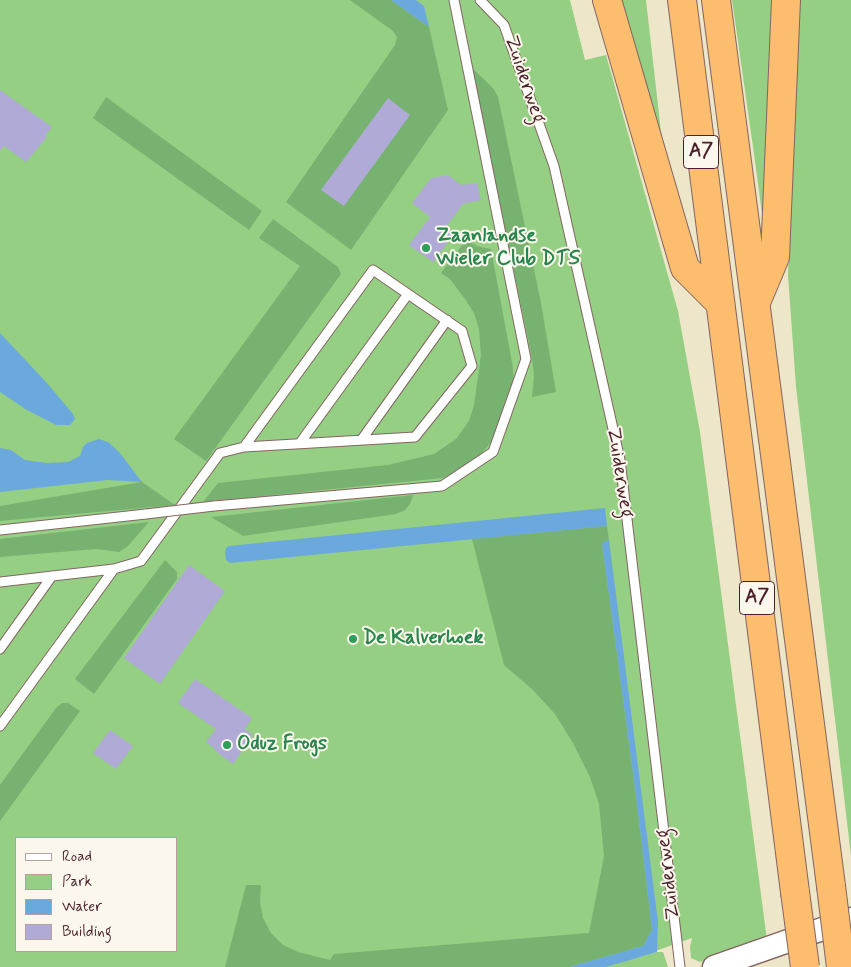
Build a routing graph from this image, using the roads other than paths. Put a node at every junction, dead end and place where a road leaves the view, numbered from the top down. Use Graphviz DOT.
graph roads {
  1 [pos="454,0"];
  2 [pos="480,0"];
  3 [pos="607,0"];
  4 [pos="682,0"];
  5 [pos="716,0"];
  6 [pos="786,0"];
  7 [pos="408,294"];
  8 [pos="756,302"];
  9 [pos="720,303"];
  10 [pos="447,320"];
  11 [pos="362,439"];
  12 [pos="300,444"];
  13 [pos="244,447"];
  14 [pos="0,530"];
  15 [pos="114,569"];
  16 [pos="52,576"];
  17 [pos="0,582"];
  18 [pos="0,649"];
  19 [pos="0,726"];
  20 [pos="851,919"];
  21 [pos="680,967"];
  22 [pos="714,967"];
  23 [pos="805,967"];
  24 [pos="841,967"];
  1 -- 14 [label="lane, bridge"];
  2 -- 21 [label="lane, Zuiderweg"];
  3 -- 9 [label="highway, A7"];
  4 -- 9 [label="highway, A7"];
  5 -- 8 [label="highway, A7"];
  6 -- 8 [label="highway"];
  7 -- 10 [label="lane"];
  7 -- 12 [label="lane"];
  7 -- 13 [label="lane"];
  8 -- 24 [label="highway, A7, bridge"];
  9 -- 23 [label="highway, A7, bridge"];
  10 -- 11 [label="lane"];
  10 -- 11 [label="lane"];
  11 -- 12 [label="lane"];
  12 -- 13 [label="lane"];
  13 -- 15 [label="lane"];
  15 -- 16 [label="lane"];
  15 -- 19 [label="lane"];
  16 -- 17 [label="lane"];
  16 -- 18 [label="lane"];
  20 -- 22 [label="street"];
}
